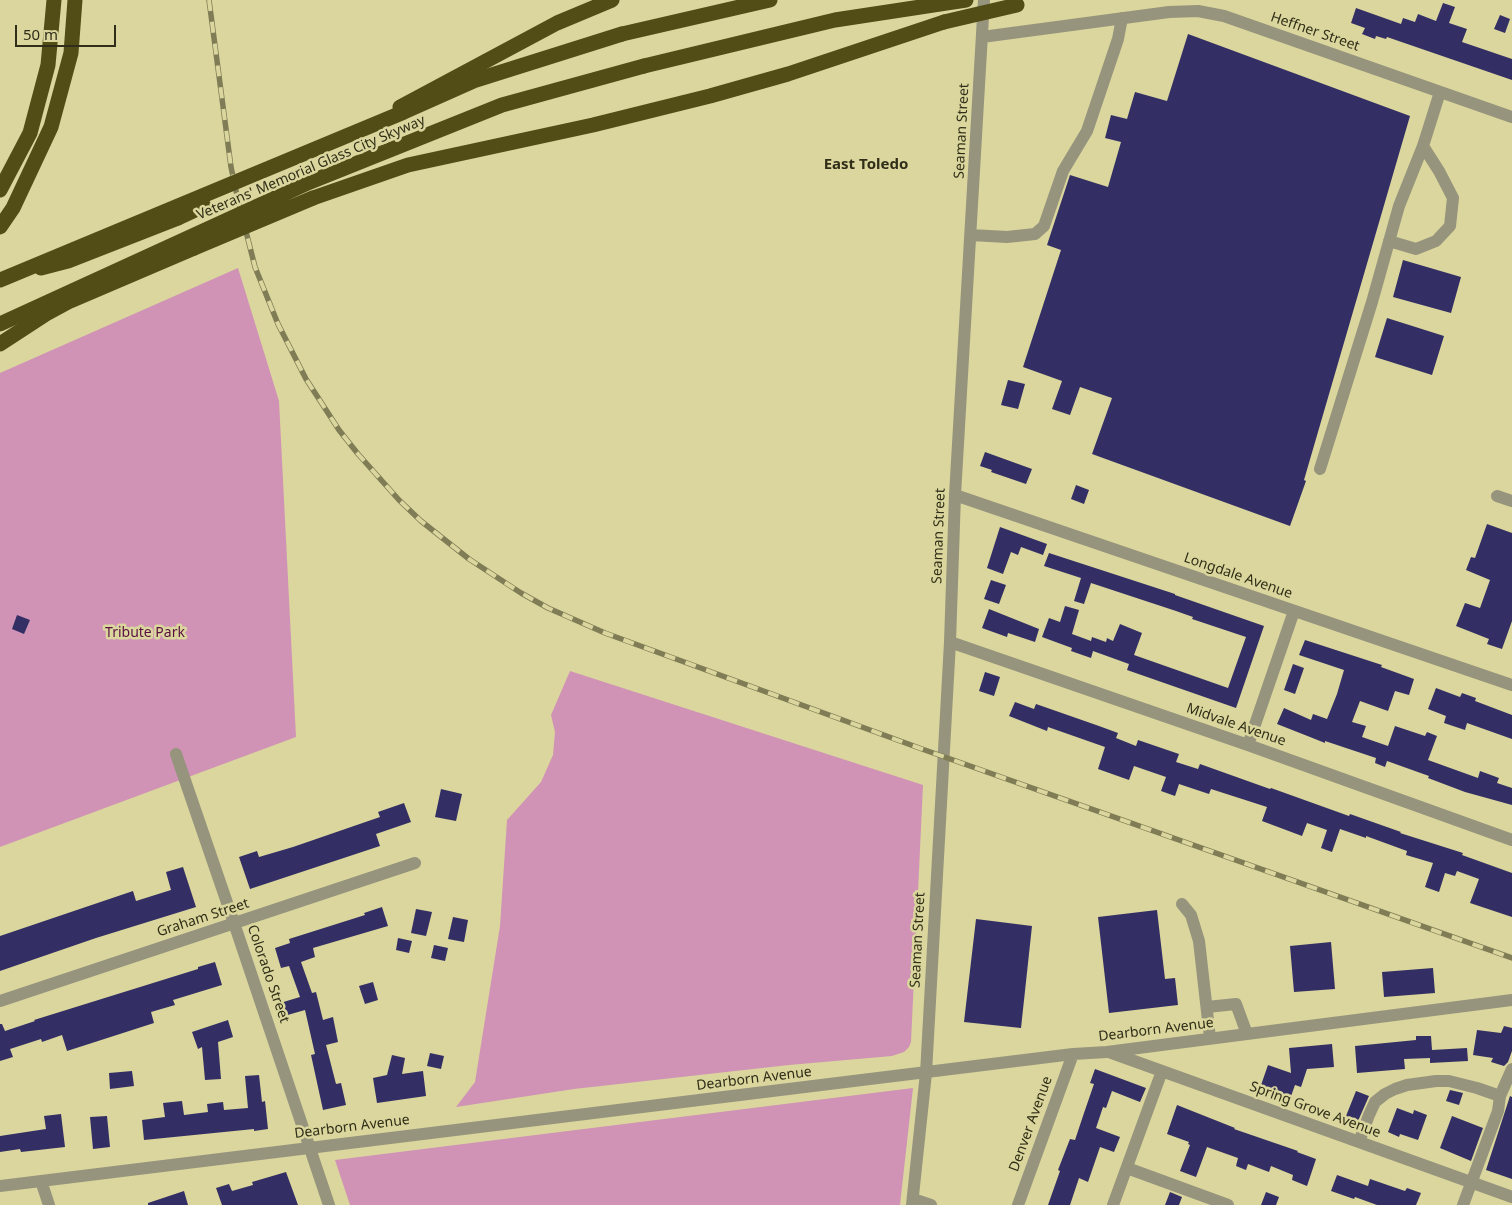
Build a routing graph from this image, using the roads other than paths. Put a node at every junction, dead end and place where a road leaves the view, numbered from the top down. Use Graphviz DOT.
graph roads {
  1 [pos="54,0"];
  2 [pos="75,0"];
  3 [pos="612,0"];
  4 [pos="770,0"];
  5 [pos="966,0"];
  6 [pos="984,0"];
  7 [pos="1019,2"];
  8 [pos="1122,18"];
  9 [pos="982,37"];
  10 [pos="1440,92"];
  11 [pos="1512,117"];
  12 [pos="1423,146"];
  13 [pos="0,190"];
  14 [pos="0,227"];
  15 [pos="970,234"];
  16 [pos="1389,241"];
  17 [pos="0,274"];
  18 [pos="0,280"];
  19 [pos="0,324"];
  20 [pos="0,344"];
  21 [pos="1320,469"];
  22 [pos="955,495"];
  23 [pos="1497,496"];
  24 [pos="1512,502"];
  25 [pos="1294,611"];
  26 [pos="950,642"];
  27 [pos="1512,685"];
  28 [pos="1248,745"];
  29 [pos="176,754"];
  30 [pos="1512,840"];
  31 [pos="415,863"];
  32 [pos="1182,904"];
  33 [pos="234,923"];
  34 [pos="1512,1000"];
  35 [pos="0,1001"];
  36 [pos="1207,1007"];
  37 [pos="1247,1034"];
  38 [pos="1210,1038"];
  39 [pos="1107,1052"];
  40 [pos="1073,1054"];
  41 [pos="1512,1069"];
  42 [pos="1162,1071"];
  43 [pos="926,1073"];
  44 [pos="1500,1096"];
  45 [pos="1359,1142"];
  46 [pos="310,1147"];
  47 [pos="1127,1168"];
  48 [pos="41,1181"];
  49 [pos="1471,1182"];
  50 [pos="0,1186"];
  51 [pos="1512,1197"];
  52 [pos="912,1202"];
  53 [pos="49,1205"];
  54 [pos="329,1205"];
  55 [pos="931,1205"];
  56 [pos="1018,1205"];
  57 [pos="1113,1205"];
  58 [pos="1228,1205"];
  59 [pos="1463,1205"];
  1 -- 13 [label="highway"];
  2 -- 14 [label="highway"];
  3 -- 17 [label="highway, bridge"];
  4 -- 18 [label="highway, Veterans' Memorial Glass City Skyway, bridge"];
  5 -- 19 [label="highway, Veterans' Memorial Glass City Skyway, bridge"];
  6 -- 9 [label="street, Seaman Street"];
  7 -- 20 [label="highway, bridge"];
  8 -- 9 [label="street, Heffner Street"];
  8 -- 10 [label="street, Heffner Street"];
  8 -- 15 [label="street"];
  9 -- 15 [label="street, Seaman Street"];
  10 -- 11 [label="street, Heffner Street"];
  10 -- 12 [label="street"];
  12 -- 16 [label="street"];
  12 -- 16 [label="street"];
  15 -- 22 [label="street, Seaman Street"];
  16 -- 21 [label="street"];
  22 -- 25 [label="street, Longdale Avenue"];
  22 -- 26 [label="street, Seaman Street"];
  23 -- 24 [label="street"];
  25 -- 27 [label="street, Longdale Avenue"];
  25 -- 28 [label="street"];
  26 -- 28 [label="street, Midvale Avenue"];
  26 -- 43 [label="street, Seaman Street"];
  28 -- 30 [label="street, Midvale Avenue"];
  29 -- 33 [label="street, Colorado Street"];
  31 -- 33 [label="street, Graham Street"];
  32 -- 36 [label="street"];
  33 -- 35 [label="street, Graham Street"];
  33 -- 46 [label="street, Colorado Street"];
  34 -- 37 [label="street, Dearborn Avenue"];
  36 -- 37 [label="street"];
  36 -- 38 [label="street"];
  37 -- 38 [label="street, Dearborn Avenue"];
  38 -- 39 [label="street, Dearborn Avenue"];
  39 -- 40 [label="street, Dearborn Avenue"];
  39 -- 42 [label="street, Spring Grove Avenue"];
  40 -- 43 [label="street, Dearborn Avenue"];
  40 -- 56 [label="street, Denver Avenue"];
  41 -- 44 [label="street"];
  42 -- 45 [label="street, Spring Grove Avenue"];
  42 -- 47 [label="street"];
  43 -- 46 [label="street, Dearborn Avenue"];
  43 -- 52 [label="street, Seaman Street"];
  44 -- 45 [label="street"];
  44 -- 49 [label="street"];
  45 -- 49 [label="street, Spring Grove Avenue"];
  46 -- 48 [label="street, Dearborn Avenue"];
  46 -- 54 [label="street, Colorado Street"];
  47 -- 57 [label="street"];
  47 -- 58 [label="street"];
  48 -- 50 [label="street, Dearborn Avenue"];
  48 -- 53 [label="street"];
  49 -- 51 [label="street, Spring Grove Avenue"];
  49 -- 59 [label="street"];
  52 -- 55 [label="street"];
}
